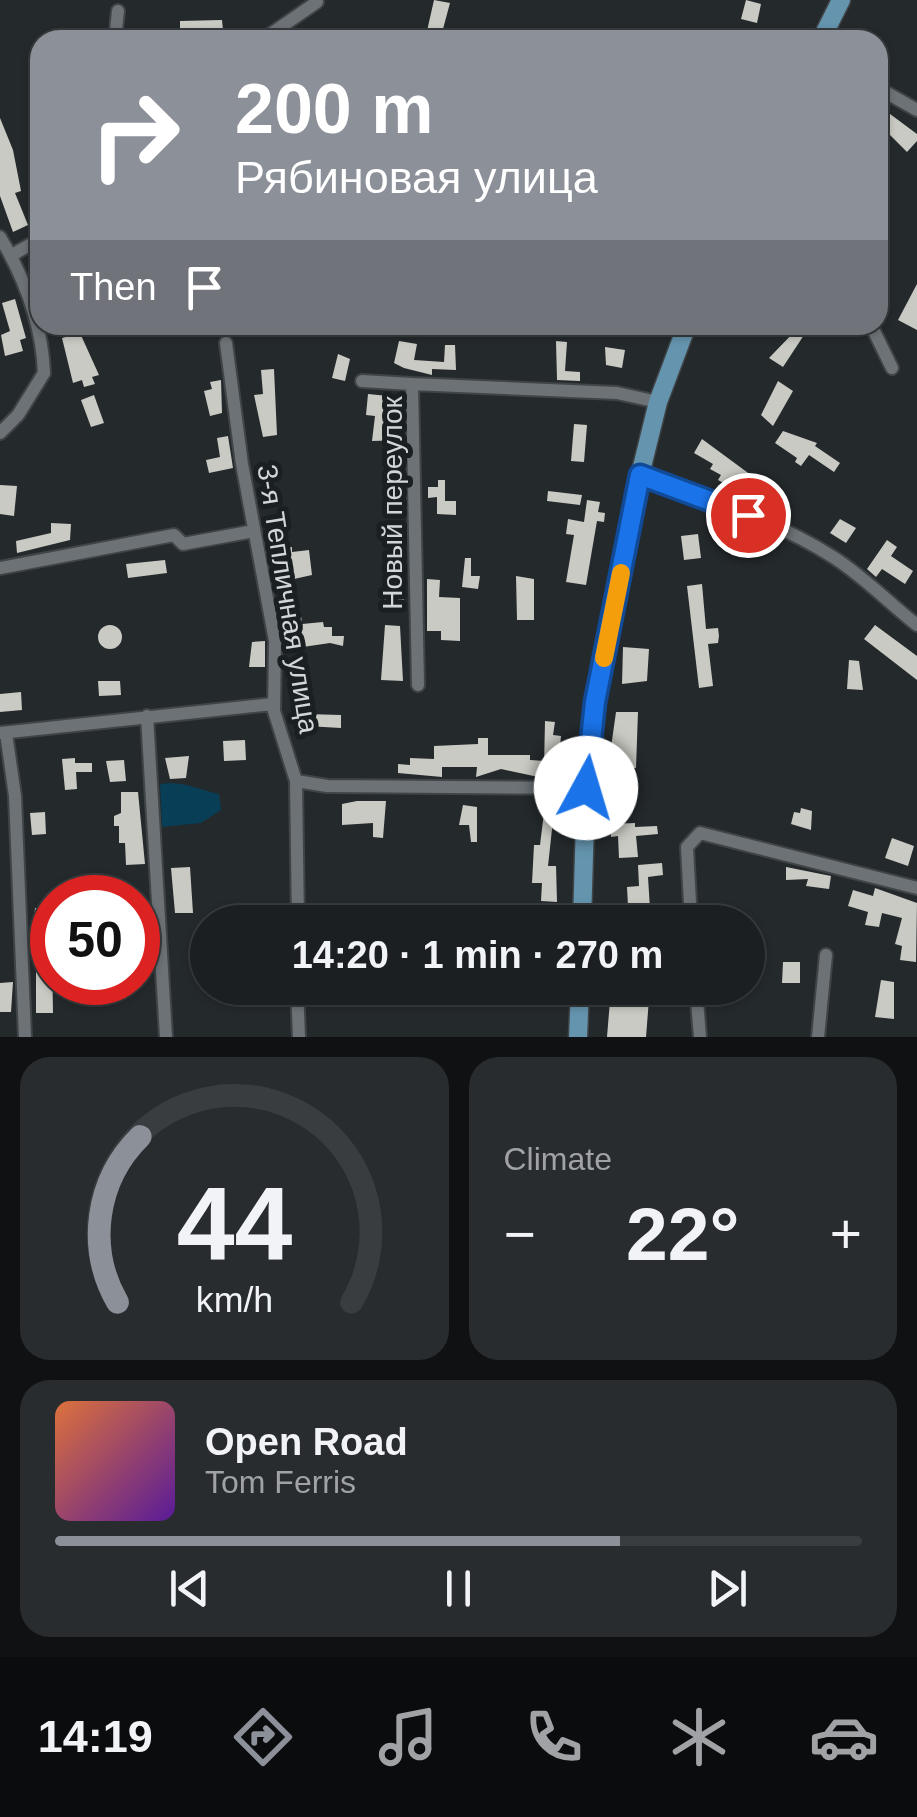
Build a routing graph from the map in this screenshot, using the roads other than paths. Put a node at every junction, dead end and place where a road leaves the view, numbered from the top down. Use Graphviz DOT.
graph roads {
  1 [pos="841,0"];
  2 [pos="318,2"];
  3 [pos="118,11"];
  4 [pos="116,30"];
  5 [pos="277,30"];
  6 [pos="826,30"];
  7 [pos="888,94"];
  8 [pos="917,110"];
  9 [pos="0,237"];
  10 [pos="30,245"];
  11 [pos="12,255"];
  12 [pos="30,304"];
  13 [pos="38,335"];
  14 [pos="683,335"];
  15 [pos="876,335"];
  16 [pos="226,342"];
  17 [pos="892,368"];
  18 [pos="362,381"];
  19 [pos="412,384"];
  20 [pos="658,402"];
  21 [pos="0,434"];
  22 [pos="640,475"];
  23 [pos="254,532"];
  24 [pos="0,568"];
  25 [pos="917,625"];
  26 [pos="418,684"];
  27 [pos="274,704"];
  28 [pos="148,716"];
  29 [pos="3,733"];
  30 [pos="296,781"];
  31 [pos="586,788"];
  32 [pos="917,888"];
  33 [pos="298,905"];
  34 [pos="583,905"];
  35 [pos="690,905"];
  36 [pos="826,954"];
  37 [pos="298,1005"];
  38 [pos="579,1005"];
  39 [pos="697,1005"];
  40 [pos="25,1037"];
  41 [pos="166,1037"];
  42 [pos="299,1037"];
  43 [pos="578,1037"];
  44 [pos="700,1037"];
  45 [pos="818,1037"];
  1 -- 6 [label="main road"];
  2 -- 5 [label="street"];
  3 -- 4 [label="street"];
  7 -- 8 [label="street"];
  9 -- 11 [label="street"];
  10 -- 11 [label="street"];
  11 -- 12 [label="street"];
  13 -- 21 [label="street"];
  14 -- 20 [label="main road"];
  15 -- 17 [label="street"];
  16 -- 23 [label="street, 3-я Тепличная улица"];
  18 -- 19 [label="street"];
  19 -- 20 [label="street, Новый переулок"];
  19 -- 26 [label="street, Новый переулок"];
  20 -- 22 [label="main road"];
  22 -- 25 [label="street"];
  22 -- 31 [label="main road"];
  23 -- 24 [label="street"];
  23 -- 27 [label="street, 3-я Тепличная улица"];
  27 -- 28 [label="street"];
  27 -- 30 [label="street, 3-я Тепличная улица"];
  28 -- 29 [label="street"];
  28 -- 41 [label="street"];
  29 -- 40 [label="street"];
  30 -- 31 [label="street"];
  30 -- 33 [label="street, 3-я Тепличная улица"];
  31 -- 34 [label="main road"];
  32 -- 35 [label="street"];
  36 -- 45 [label="street"];
  37 -- 42 [label="street"];
  38 -- 43 [label="main road"];
  39 -- 44 [label="street"];
}
